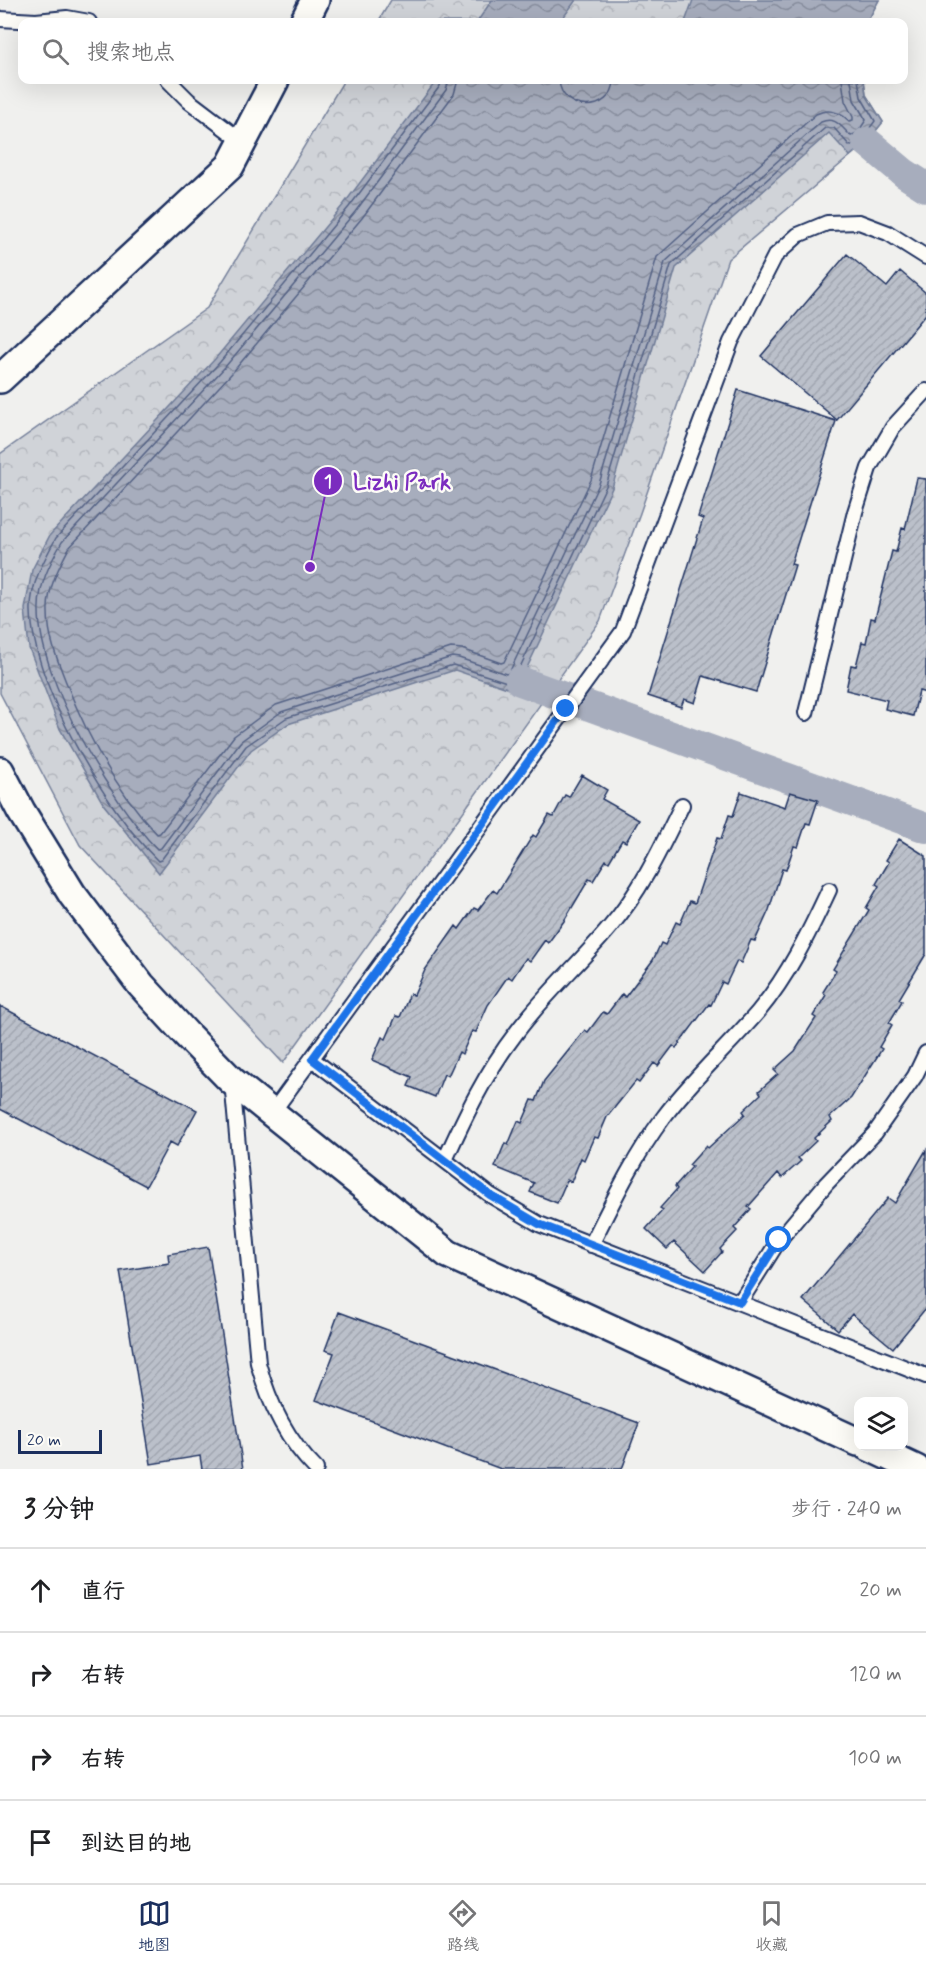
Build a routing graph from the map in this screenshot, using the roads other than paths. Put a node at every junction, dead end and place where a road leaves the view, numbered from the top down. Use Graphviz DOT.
graph roads {
  1 [pos="315,0"];
  2 [pos="306,18"];
  3 [pos="0,19"];
  4 [pos="18,20"];
  5 [pos="172,84"];
  6 [pos="273,84"];
  7 [pos="243,142"];
  8 [pos="926,256"];
  9 [pos="0,379"];
  10 [pos="926,391"];
  11 [pos="806,713"];
  12 [pos="0,771"];
  13 [pos="682,805"];
  14 [pos="829,890"];
  15 [pos="926,1053"];
  16 [pos="312,1059"];
  17 [pos="232,1081"];
  18 [pos="272,1113"];
  19 [pos="445,1160"];
  20 [pos="591,1245"];
  21 [pos="740,1302"];
  22 [pos="925,1374"];
  23 [pos="854,1440"];
  24 [pos="878,1451"];
  25 [pos="316,1469"];
  26 [pos="916,1469"];
  1 -- 2 [label="street"];
  3 -- 4 [label="lane"];
  5 -- 7 [label="lane"];
  6 -- 7 [label="street"];
  7 -- 9 [label="street"];
  8 -- 16 [label="lane"];
  10 -- 11 [label="lane"];
  12 -- 17 [label="street"];
  13 -- 19 [label="lane"];
  14 -- 20 [label="lane"];
  15 -- 21 [label="lane"];
  16 -- 18 [label="lane"];
  16 -- 19 [label="lane"];
  17 -- 18 [label="street"];
  17 -- 25 [label="lane"];
  18 -- 23 [label="street"];
  19 -- 20 [label="lane"];
  20 -- 21 [label="lane"];
  21 -- 22 [label="lane"];
  24 -- 26 [label="street"];
}
